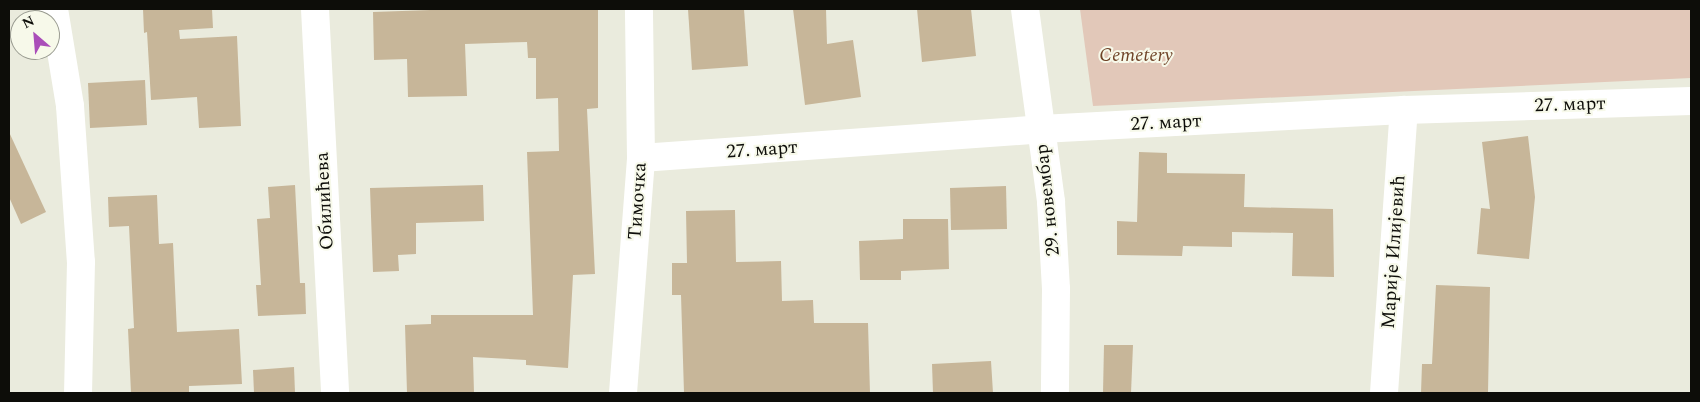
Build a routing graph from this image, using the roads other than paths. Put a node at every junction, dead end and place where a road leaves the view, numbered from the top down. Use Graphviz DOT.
graph roads {
  1 [pos="54,9"];
  2 [pos="315,9"];
  3 [pos="639,9"];
  4 [pos="1025,9"];
  5 [pos="1691,101"];
  6 [pos="1404,110"];
  7 [pos="1041,129"];
  8 [pos="641,158"];
  9 [pos="78,393"];
  10 [pos="335,393"];
  11 [pos="623,393"];
  12 [pos="1055,393"];
  13 [pos="1384,393"];
  1 -- 9 [label="street"];
  2 -- 10 [label="street, Обилићева"];
  3 -- 8 [label="street, Тимочка"];
  4 -- 7 [label="street, 29. новембар"];
  5 -- 6 [label="street, 27. март"];
  6 -- 7 [label="street, 27. март"];
  6 -- 13 [label="street, Марије Илијевић"];
  7 -- 8 [label="street, 27. март"];
  7 -- 12 [label="street, 29. новембар"];
  8 -- 11 [label="street, Тимочка"];
}
